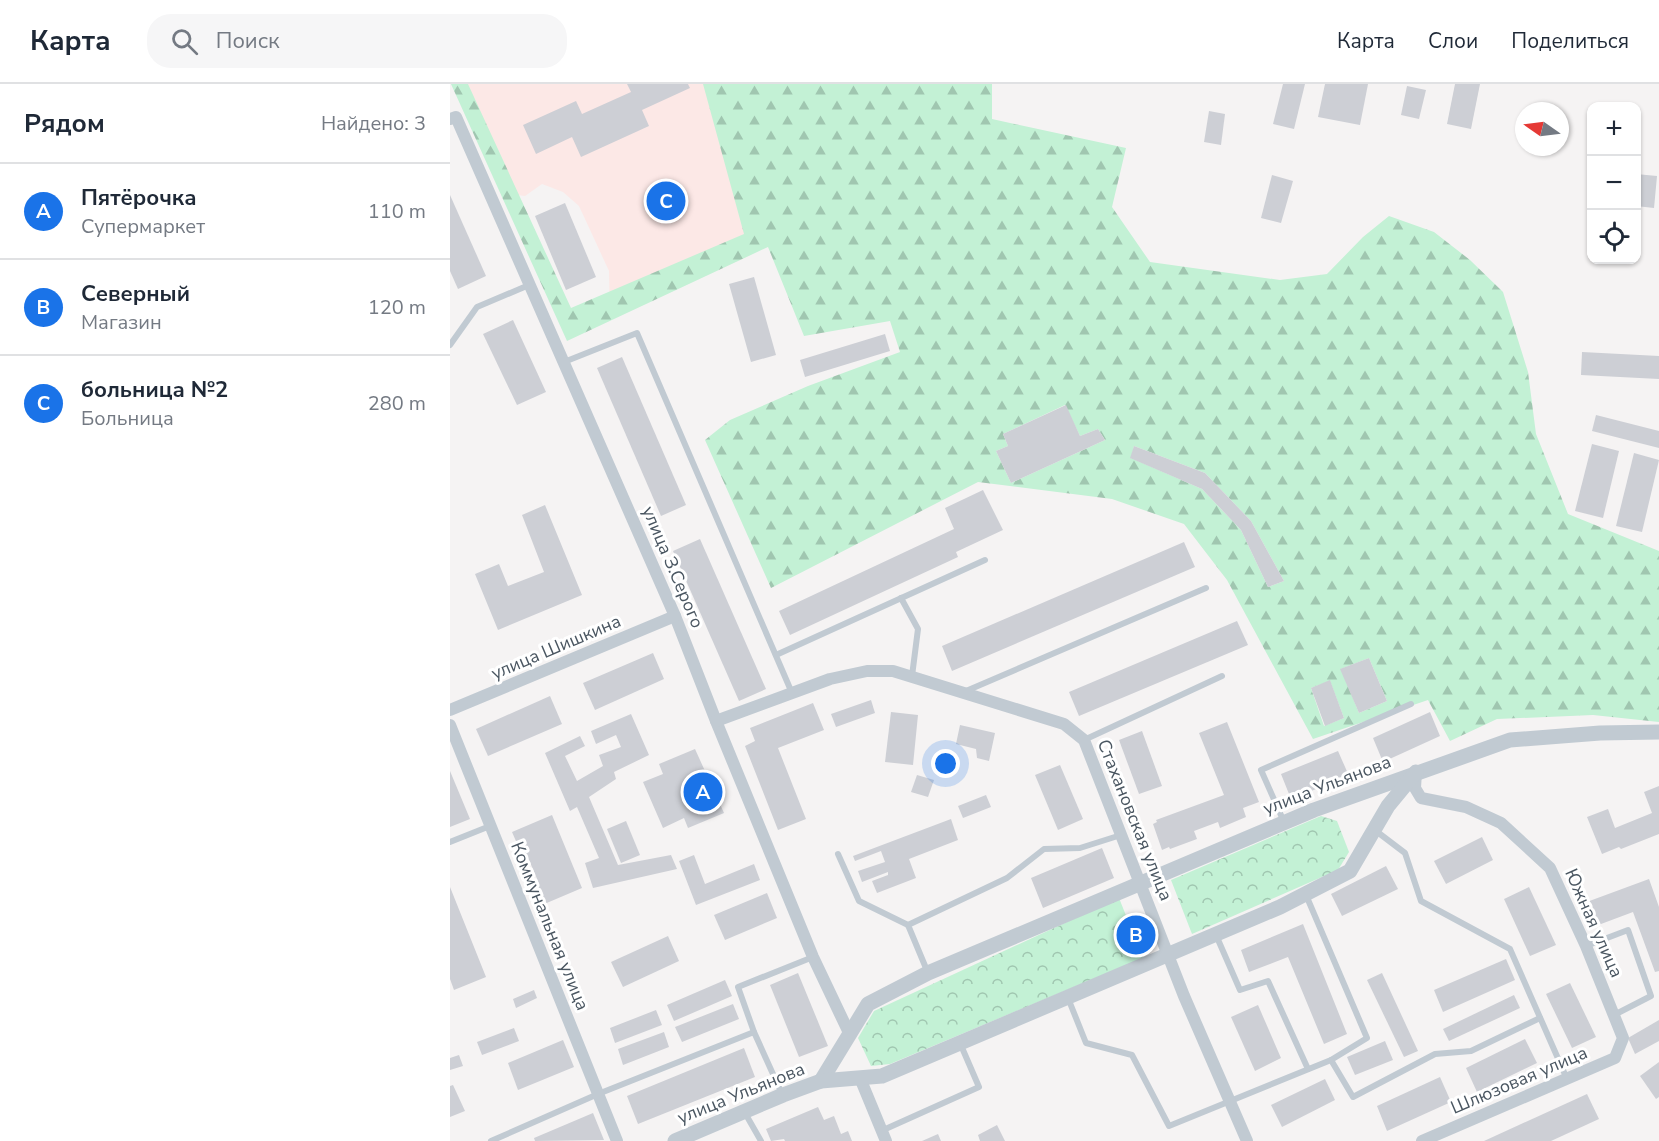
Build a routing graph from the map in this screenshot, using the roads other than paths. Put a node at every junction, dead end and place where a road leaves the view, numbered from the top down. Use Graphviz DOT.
graph roads {
  1 [pos="453,118"];
  2 [pos="529,285"];
  3 [pos="450,345"];
  4 [pos="563,362"];
  5 [pos="985,560"];
  6 [pos="1206,588"];
  7 [pos="901,598"];
  8 [pos="675,616"];
  9 [pos="776,655"];
  10 [pos="1222,676"];
  11 [pos="912,677"];
  12 [pos="792,693"];
  13 [pos="963,693"];
  14 [pos="1411,704"];
  15 [pos="450,710"];
  16 [pos="716,721"];
  17 [pos="450,725"];
  18 [pos="1659,732"];
  19 [pos="1084,740"];
  20 [pos="1416,772"];
  21 [pos="1284,822"];
  22 [pos="490,826"];
  23 [pos="1374,829"];
  24 [pos="1121,835"];
  25 [pos="450,842"];
  26 [pos="838,854"];
  27 [pos="1140,883"];
  28 [pos="1306,894"];
  29 [pos="908,925"];
  30 [pos="1215,935"];
  31 [pos="1586,946"];
  32 [pos="1169,955"];
  33 [pos="813,957"];
  34 [pos="928,973"];
  35 [pos="1068,997"];
  36 [pos="1614,1015"];
  37 [pos="1540,1018"];
  38 [pos="754,1032"];
  39 [pos="850,1035"];
  40 [pos="960,1043"];
  41 [pos="1615,1058"];
  42 [pos="1331,1060"];
  43 [pos="1308,1069"];
  44 [pos="860,1078"];
  45 [pos="1567,1078"];
  46 [pos="821,1082"];
  47 [pos="598,1095"];
  48 [pos="783,1095"];
  49 [pos="1229,1100"];
  50 [pos="744,1112"];
  51 [pos="883,1136"];
  52 [pos="1437,1138"];
  53 [pos="491,1141"];
  54 [pos="617,1141"];
  55 [pos="675,1141"];
  56 [pos="761,1141"];
  57 [pos="1247,1141"];
  58 [pos="1422,1141"];
  1 -- 2 [label="street, улица З.Серого"];
  2 -- 3 [label="lane"];
  2 -- 4 [label="street, улица З.Серого"];
  4 -- 8 [label="street, улица З.Серого"];
  4 -- 9 [label="lane"];
  5 -- 7 [label="lane"];
  6 -- 13 [label="lane"];
  7 -- 9 [label="lane"];
  7 -- 11 [label="lane"];
  8 -- 15 [label="street, улица Шишкина"];
  8 -- 16 [label="street, улица З.Серого"];
  9 -- 12 [label="lane"];
  10 -- 19 [label="lane"];
  11 -- 12 [label="street, Стахановская улица"];
  11 -- 13 [label="street, Стахановская улица"];
  12 -- 16 [label="street, Стахановская улица"];
  13 -- 19 [label="street, Стахановская улица"];
  14 -- 21 [label="lane"];
  16 -- 33 [label="street, улица З.Серого"];
  17 -- 22 [label="street, Коммунальная улица"];
  18 -- 20 [label="street"];
  19 -- 24 [label="street, Стахановская улица"];
  20 -- 21 [label="street, улица Ульянова"];
  20 -- 23 [label="street, улица Ульянова"];
  20 -- 31 [label="street, Южная улица"];
  21 -- 27 [label="street, улица Ульянова"];
  22 -- 25 [label="lane"];
  22 -- 47 [label="street, Коммунальная улица"];
  23 -- 28 [label="street, улица Ульянова"];
  23 -- 37 [label="lane"];
  24 -- 27 [label="street, Стахановская улица"];
  24 -- 29 [label="lane"];
  26 -- 29 [label="lane"];
  27 -- 32 [label="street, Стахановская улица"];
  27 -- 34 [label="street, улица Ульянова"];
  28 -- 30 [label="street, улица Ульянова"];
  28 -- 42 [label="lane"];
  29 -- 34 [label="lane"];
  30 -- 32 [label="street, улица Ульянова"];
  30 -- 43 [label="lane"];
  31 -- 36 [label="street, Южная улица"];
  31 -- 36 [label="lane"];
  32 -- 35 [label="street, улица Ульянова"];
  32 -- 49 [label="street, Стахановская улица"];
  33 -- 38 [label="lane"];
  33 -- 39 [label="street, улица З.Серого"];
  34 -- 39 [label="street, улица Ульянова"];
  35 -- 40 [label="street, улица Ульянова"];
  35 -- 49 [label="lane"];
  36 -- 41 [label="street, Южная улица"];
  37 -- 42 [label="lane"];
  37 -- 45 [label="lane"];
  38 -- 47 [label="lane"];
  38 -- 48 [label="lane"];
  39 -- 46 [label="street, улица Ульянова"];
  40 -- 44 [label="street, улица Ульянова"];
  40 -- 51 [label="lane"];
  41 -- 45 [label="street, Шлюзовая улица"];
  42 -- 43 [label="lane"];
  43 -- 49 [label="lane"];
  44 -- 46 [label="street, улица Ульянова"];
  44 -- 51 [label="street"];
  45 -- 52 [label="street, Шлюзовая улица"];
  46 -- 48 [label="street, улица Ульянова"];
  47 -- 53 [label="lane"];
  47 -- 54 [label="street, Коммунальная улица"];
  48 -- 50 [label="street, улица Ульянова"];
  49 -- 57 [label="street, Стахановская улица"];
  50 -- 55 [label="street, улица Ульянова"];
  50 -- 56 [label="lane"];
  52 -- 58 [label="street, Шлюзовая улица"];
}
